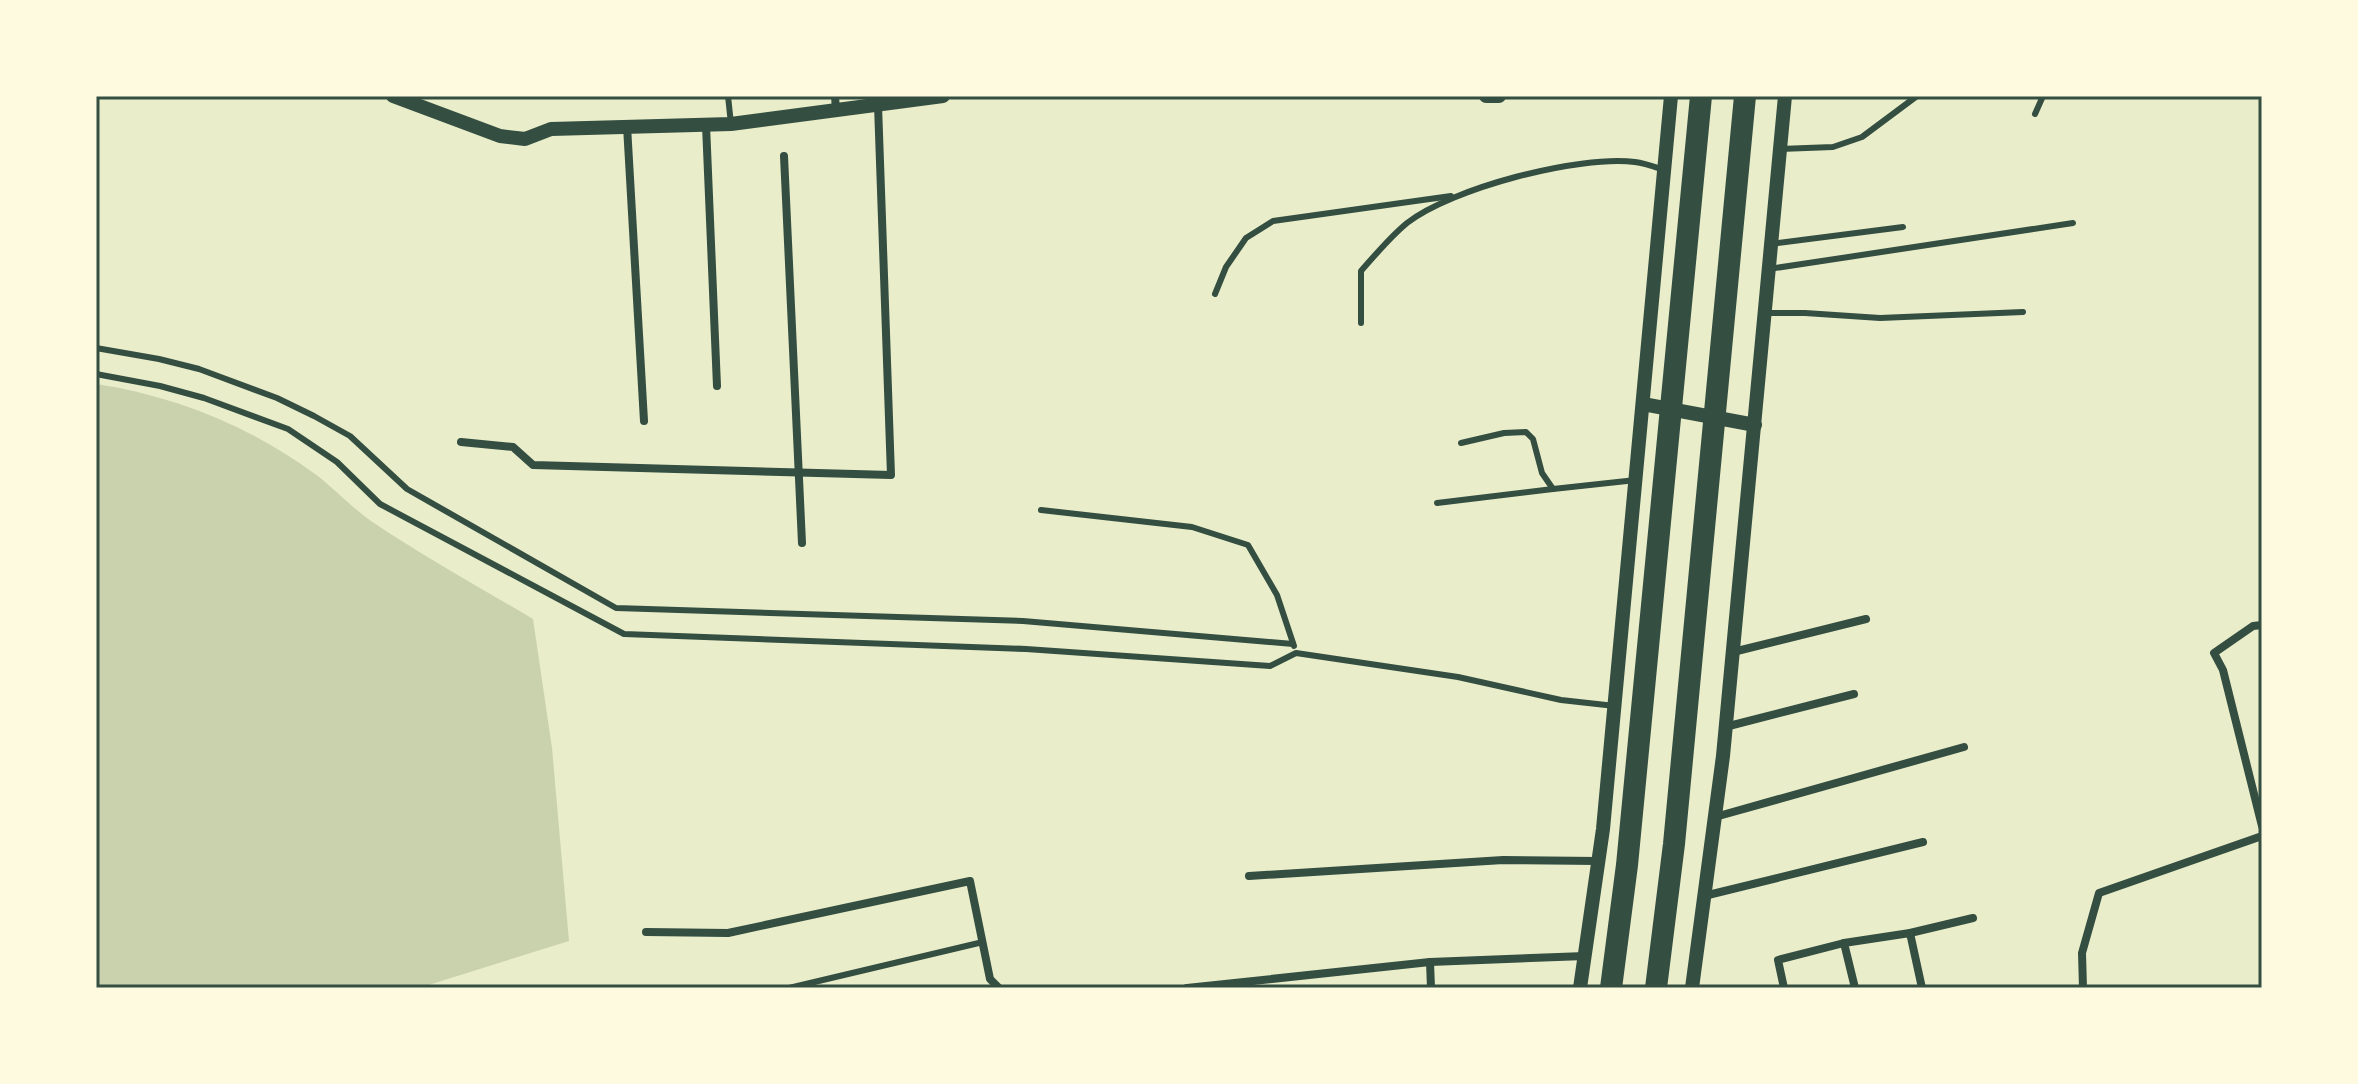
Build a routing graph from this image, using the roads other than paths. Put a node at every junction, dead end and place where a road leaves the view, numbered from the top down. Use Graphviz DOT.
graph roads {
  1 [pos="393,96"];
  2 [pos="728,96"];
  3 [pos="943,96"];
  4 [pos="1486,96"];
  5 [pos="1499,96"];
  6 [pos="1671,96"];
  7 [pos="1701,96"];
  8 [pos="1745,96"];
  9 [pos="1785,96"];
  10 [pos="1917,96"];
  11 [pos="2043,96"];
  12 [pos="836,103"];
  13 [pos="878,105"];
  14 [pos="2035,114"];
  15 [pos="731,124"];
  16 [pos="706,125"];
  17 [pos="627,126"];
  18 [pos="1780,149"];
  19 [pos="784,156"];
  20 [pos="1664,170"];
  21 [pos="1455,196"];
  22 [pos="2073,223"];
  23 [pos="1903,227"];
  24 [pos="1771,244"];
  25 [pos="1769,269"];
  26 [pos="1215,294"];
  27 [pos="2023,312"];
  28 [pos="1765,313"];
  29 [pos="1361,323"];
  30 [pos="96,348"];
  31 [pos="96,374"];
  32 [pos="717,386"];
  33 [pos="1643,404"];
  34 [pos="644,421"];
  35 [pos="1755,425"];
  36 [pos="461,442"];
  37 [pos="1461,443"];
  38 [pos="801,472"];
  39 [pos="1636,480"];
  40 [pos="1553,489"];
  41 [pos="1437,503"];
  42 [pos="1041,510"];
  43 [pos="802,543"];
  44 [pos="1866,619"];
  45 [pos="2262,625"];
  46 [pos="1293,644"];
  47 [pos="1733,652"];
  48 [pos="1296,653"];
  49 [pos="1854,694"];
  50 [pos="1615,706"];
  51 [pos="1725,727"];
  52 [pos="1964,747"];
  53 [pos="1715,817"];
  54 [pos="2262,826"];
  55 [pos="2262,836"];
  56 [pos="1923,842"];
  57 [pos="1598,861"];
  58 [pos="1249,876"];
  59 [pos="1704,896"];
  60 [pos="1973,918"];
  61 [pos="646,932"];
  62 [pos="1910,933"];
  63 [pos="983,942"];
  64 [pos="1844,943"];
  65 [pos="1585,956"];
  66 [pos="1430,962"];
  67 [pos="789,988"];
  68 [pos="999,988"];
  69 [pos="1187,988"];
  70 [pos="1431,988"];
  71 [pos="1580,988"];
  72 [pos="1611,988"];
  73 [pos="1656,988"];
  74 [pos="1692,988"];
  75 [pos="1784,988"];
  76 [pos="1855,988"];
  77 [pos="1922,988"];
  78 [pos="2083,988"];
  1 -- 17 [label="street"];
  2 -- 15 [label="lane"];
  3 -- 13 [label="street"];
  4 -- 5 [label="street"];
  6 -- 20 [label="street"];
  7 -- 72 [label="highway"];
  8 -- 73 [label="highway"];
  9 -- 18 [label="street"];
  10 -- 18 [label="lane"];
  11 -- 14 [label="lane"];
  12 -- 13 [label="street"];
  12 -- 15 [label="street"];
  13 -- 38 [label="street"];
  15 -- 16 [label="street"];
  16 -- 17 [label="street"];
  16 -- 32 [label="street"];
  17 -- 34 [label="street"];
  18 -- 24 [label="street"];
  19 -- 38 [label="street"];
  20 -- 21 [label="lane"];
  20 -- 33 [label="street"];
  21 -- 26 [label="lane"];
  21 -- 29 [label="lane"];
  22 -- 25 [label="lane"];
  23 -- 24 [label="lane"];
  24 -- 25 [label="street"];
  25 -- 28 [label="street"];
  27 -- 28 [label="lane"];
  28 -- 35 [label="street"];
  30 -- 46 [label="lane"];
  31 -- 48 [label="lane"];
  33 -- 35 [label="street"];
  33 -- 39 [label="street"];
  35 -- 47 [label="street"];
  36 -- 38 [label="street"];
  37 -- 40 [label="lane"];
  38 -- 43 [label="street"];
  39 -- 40 [label="lane"];
  39 -- 50 [label="street"];
  40 -- 41 [label="lane"];
  42 -- 46 [label="lane"];
  44 -- 47 [label="street"];
  45 -- 54 [label="street"];
  46 -- 48 [label="lane"];
  47 -- 51 [label="street"];
  48 -- 50 [label="lane"];
  49 -- 51 [label="street"];
  50 -- 57 [label="street"];
  51 -- 53 [label="street"];
  52 -- 53 [label="street"];
  53 -- 59 [label="street"];
  55 -- 78 [label="street"];
  56 -- 59 [label="street"];
  57 -- 58 [label="street"];
  57 -- 65 [label="street"];
  59 -- 74 [label="street"];
  60 -- 62 [label="street"];
  61 -- 63 [label="street"];
  62 -- 64 [label="street"];
  62 -- 77 [label="street"];
  63 -- 67 [label="lane"];
  63 -- 68 [label="street"];
  64 -- 75 [label="street"];
  64 -- 76 [label="street"];
  65 -- 66 [label="street"];
  65 -- 71 [label="street"];
  66 -- 69 [label="street"];
  66 -- 70 [label="street"];
}
